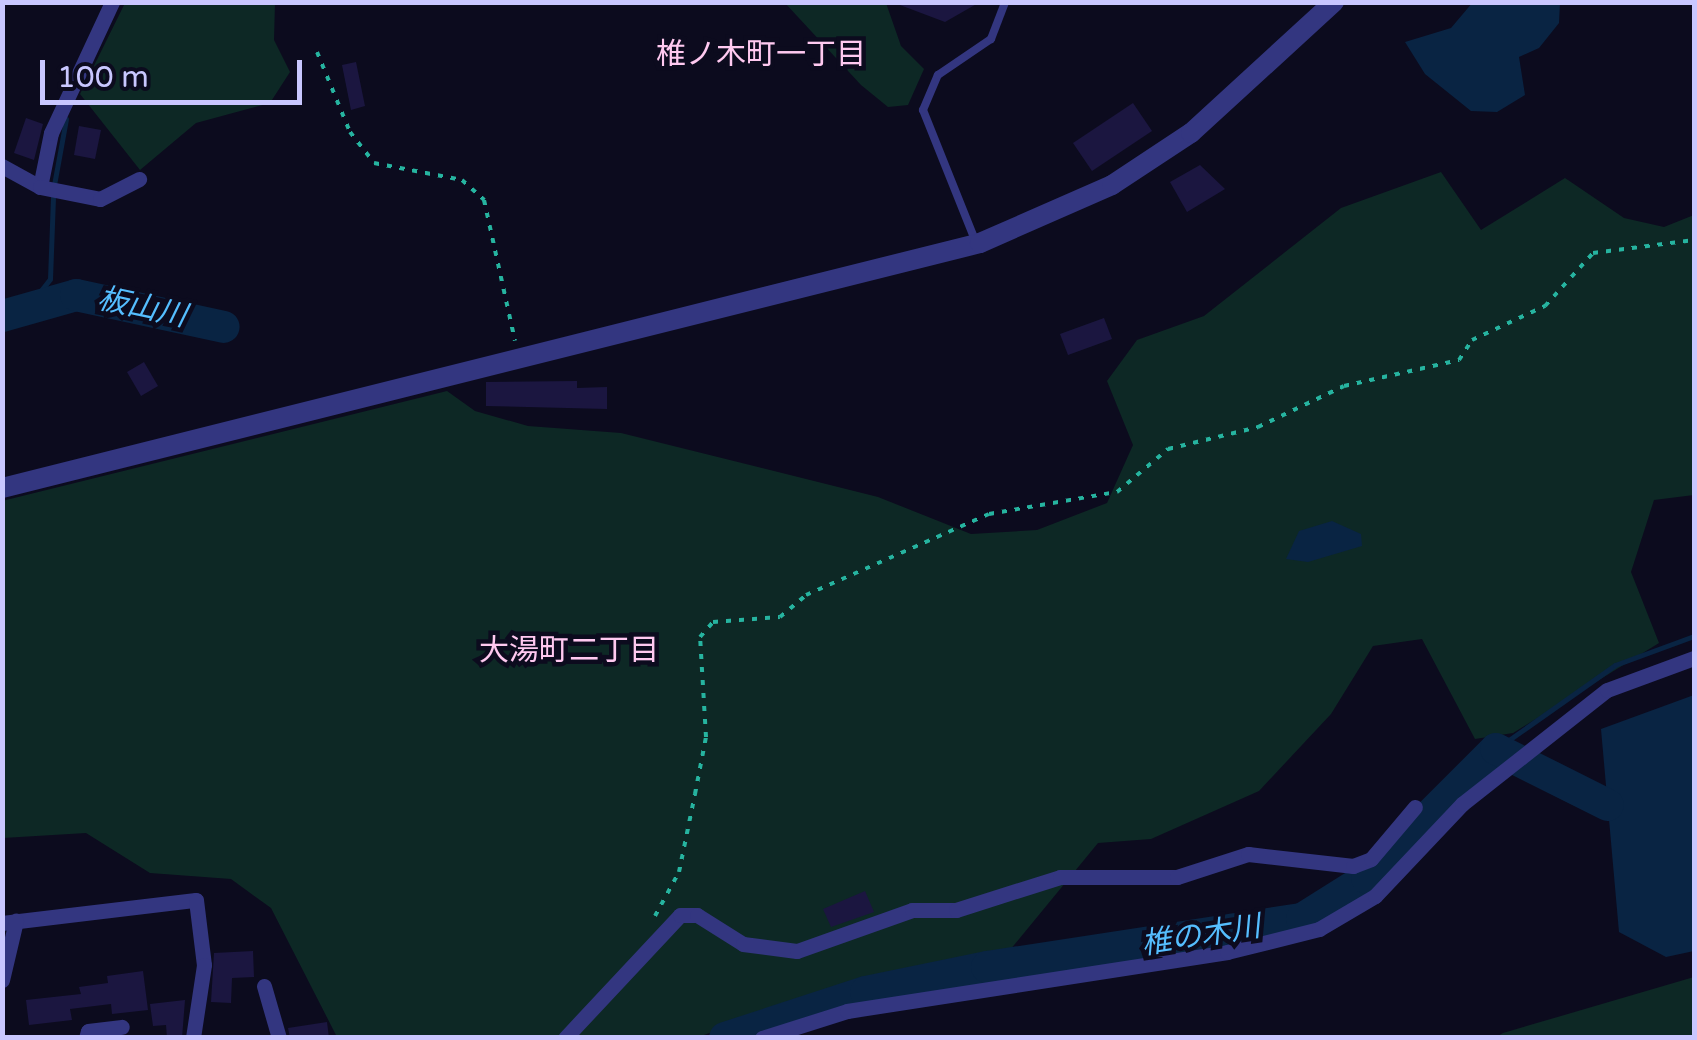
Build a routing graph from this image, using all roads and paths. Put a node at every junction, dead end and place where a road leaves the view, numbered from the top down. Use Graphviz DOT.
graph roads {
  1 [pos="112,2"];
  2 [pos="1005,2"];
  3 [pos="1334,2"];
  4 [pos="317,52"];
  5 [pos="2,166"];
  6 [pos="139,179"];
  7 [pos="40,187"];
  8 [pos="1694,240"];
  9 [pos="977,244"];
  10 [pos="520,360"];
  11 [pos="2,488"];
  12 [pos="1694,658"];
  13 [pos="1415,807"];
  14 [pos="9,922"];
  15 [pos="660,940"];
  16 [pos="2,980"];
  17 [pos="264,986"];
  18 [pos="122,1027"];
  19 [pos="86,1038"];
  20 [pos="192,1038"];
  21 [pos="278,1038"];
  22 [pos="565,1038"];
  23 [pos="762,1038"];
  1 -- 7 [label="street"];
  2 -- 9 [label="lane"];
  3 -- 9 [label="street"];
  4 -- 10 [label="path"];
  5 -- 7 [label="street"];
  6 -- 7 [label="street"];
  8 -- 15 [label="path"];
  9 -- 10 [label="street"];
  10 -- 11 [label="street"];
  12 -- 23 [label="street"];
  13 -- 15 [label="street"];
  14 -- 16 [label="street"];
  14 -- 20 [label="street"];
  15 -- 22 [label="street"];
  17 -- 21 [label="street"];
  18 -- 19 [label="street"];
}
